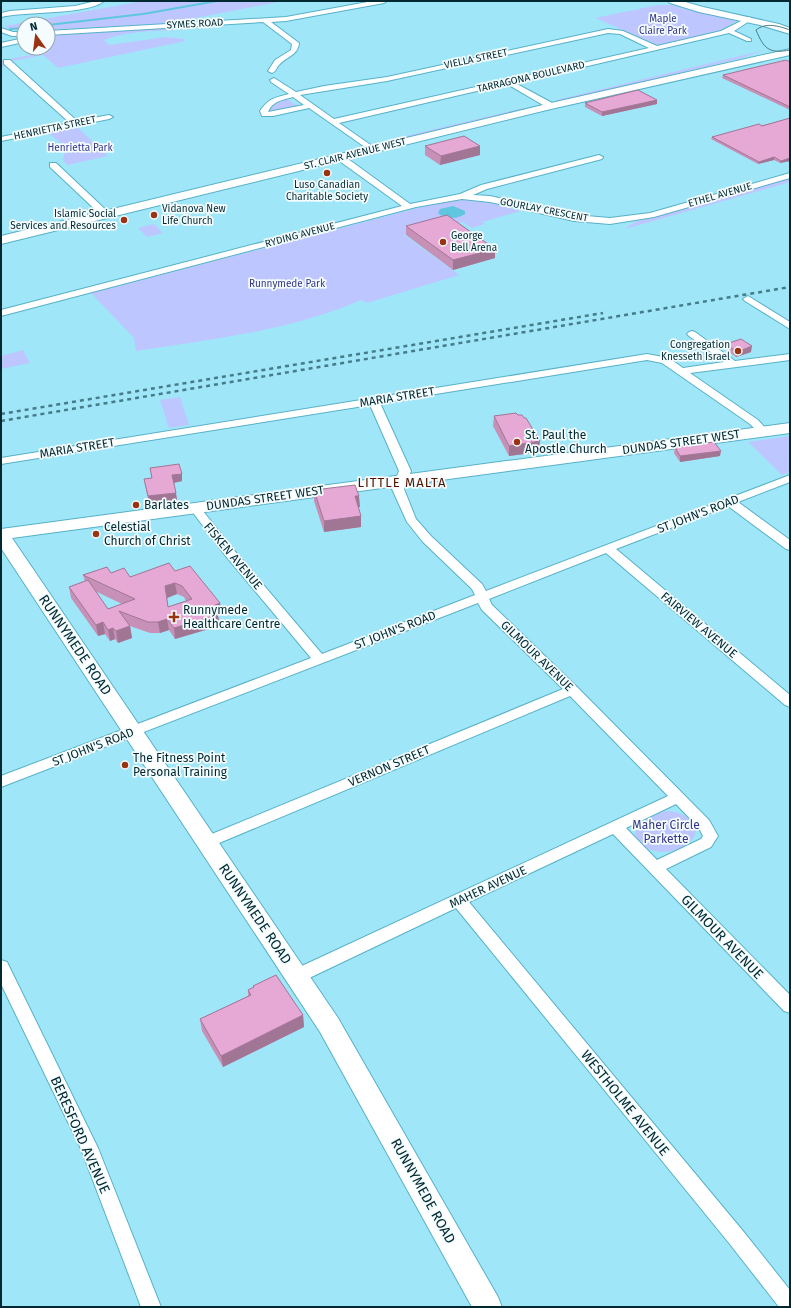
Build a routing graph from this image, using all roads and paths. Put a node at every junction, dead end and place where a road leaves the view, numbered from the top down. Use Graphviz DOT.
graph roads {
  1 [pos="101,1"];
  2 [pos="384,1"];
  3 [pos="673,1"];
  4 [pos="1,15"];
  5 [pos="749,19"];
  6 [pos="265,21"];
  7 [pos="1,30"];
  8 [pos="729,31"];
  9 [pos="790,31"];
  10 [pos="56,32"];
  11 [pos="16,34"];
  12 [pos="749,40"];
  13 [pos="16,42"];
  14 [pos="1,45"];
  15 [pos="790,45"];
  16 [pos="655,48"];
  17 [pos="790,52"];
  18 [pos="7,62"];
  19 [pos="709,70"];
  20 [pos="272,71"];
  21 [pos="274,80"];
  22 [pos="508,82"];
  23 [pos="293,95"];
  24 [pos="309,106"];
  25 [pos="551,106"];
  26 [pos="110,117"];
  27 [pos="333,122"];
  28 [pos="76,124"];
  29 [pos="1,139"];
  30 [pos="372,150"];
  31 [pos="599,157"];
  32 [pos="342,158"];
  33 [pos="53,165"];
  34 [pos="790,175"];
  35 [pos="462,196"];
  36 [pos="409,207"];
  37 [pos="105,214"];
  38 [pos="651,216"];
  39 [pos="1,240"];
  40 [pos="748,299"];
  41 [pos="1,313"];
  42 [pos="790,326"];
  43 [pos="692,334"];
  44 [pos="790,357"];
  45 [pos="733,364"];
  46 [pos="682,371"];
  47 [pos="374,401"];
  48 [pos="790,428"];
  49 [pos="762,431"];
  50 [pos="1,460"];
  51 [pos="790,478"];
  52 [pos="402,480"];
  53 [pos="730,502"];
  54 [pos="194,508"];
  55 [pos="1,534"];
  56 [pos="790,546"];
  57 [pos="607,548"];
  58 [pos="482,597"];
  59 [pos="319,658"];
  60 [pos="572,690"];
  61 [pos="790,702"];
  62 [pos="133,732"];
  63 [pos="1,782"];
  64 [pos="678,797"];
  65 [pos="616,827"];
  66 [pos="207,842"];
  67 [pos="655,868"];
  68 [pos="459,901"];
  69 [pos="1,967"];
  70 [pos="297,976"];
  71 [pos="790,1006"];
  72 [pos="790,1306"];
  73 [pos="151,1307"];
  74 [pos="488,1307"];
  1 -- 4 [label="street"];
  2 -- 6 [label="street, SYMES ROAD"];
  3 -- 5 [label="main road"];
  5 -- 8 [label="street, TARRAGONA BOULEVARD"];
  5 -- 9 [label="main road"];
  6 -- 10 [label="street, SYMES ROAD"];
  6 -- 20 [label="street"];
  7 -- 11 [label="street"];
  8 -- 12 [label="street"];
  8 -- 16 [label="street, TARRAGONA BOULEVARD"];
  13 -- 14 [label="street"];
  15 -- 19 [label="main road, ST. CLAIR AVENUE WEST"];
  16 -- 22 [label="street, TARRAGONA BOULEVARD"];
  16 -- 23 [label="street, VIELLA STREET"];
  17 -- 19 [label="main road, ST. CLAIR AVENUE WEST"];
  18 -- 28 [label="street"];
  19 -- 25 [label="main road, ST. CLAIR AVENUE WEST"];
  21 -- 23 [label="street"];
  22 -- 25 [label="street"];
  22 -- 27 [label="street, TARRAGONA BOULEVARD"];
  23 -- 24 [label="street"];
  23 -- 24 [label="street, VIELLA STREET"];
  24 -- 27 [label="street"];
  25 -- 30 [label="main road, ST. CLAIR AVENUE WEST"];
  26 -- 28 [label="street, HENRIETTA STREET"];
  27 -- 30 [label="street"];
  28 -- 29 [label="street, HENRIETTA STREET"];
  30 -- 32 [label="main road, ST. CLAIR AVENUE WEST"];
  31 -- 35 [label="street, RYDING AVENUE"];
  32 -- 36 [label="street"];
  32 -- 37 [label="main road, ST. CLAIR AVENUE WEST"];
  33 -- 37 [label="street"];
  34 -- 38 [label="street, ETHEL AVENUE"];
  35 -- 36 [label="street, RYDING AVENUE"];
  35 -- 38 [label="street, GOURLAY CRESCENT"];
  36 -- 41 [label="street, RYDING AVENUE"];
  37 -- 39 [label="main road, ST. CLAIR AVENUE WEST"];
  40 -- 42 [label="street"];
  43 -- 45 [label="street"];
  44 -- 45 [label="street"];
  45 -- 46 [label="street"];
  46 -- 47 [label="street, MARIA STREET"];
  46 -- 49 [label="street, MARIA STREET"];
  47 -- 50 [label="street, MARIA STREET"];
  47 -- 52 [label="street, GILMOUR AVENUE"];
  48 -- 49 [label="main road, DUNDAS STREET WEST"];
  49 -- 52 [label="main road, DUNDAS STREET WEST"];
  51 -- 53 [label="street, ST JOHN'S ROAD"];
  52 -- 54 [label="main road, DUNDAS STREET WEST"];
  52 -- 58 [label="street, GILMOUR AVENUE"];
  53 -- 56 [label="street"];
  53 -- 57 [label="street, ST JOHN'S ROAD"];
  54 -- 55 [label="main road, DUNDAS STREET WEST"];
  54 -- 59 [label="street, FISKEN AVENUE"];
  55 -- 62 [label="main road, RUNNYMEDE ROAD"];
  57 -- 58 [label="street, ST JOHN'S ROAD"];
  57 -- 61 [label="street, FAIRVIEW AVENUE"];
  58 -- 59 [label="street, ST JOHN'S ROAD"];
  58 -- 60 [label="street, GILMOUR AVENUE"];
  59 -- 62 [label="street, ST JOHN'S ROAD"];
  60 -- 64 [label="street, GILMOUR AVENUE"];
  60 -- 66 [label="street, VERNON STREET"];
  62 -- 63 [label="street, ST JOHN'S ROAD"];
  62 -- 66 [label="main road, RUNNYMEDE ROAD"];
  64 -- 65 [label="street, MAHER AVENUE"];
  64 -- 67 [label="street, GILMOUR AVENUE"];
  65 -- 67 [label="street, GILMOUR AVENUE"];
  65 -- 68 [label="street, MAHER AVENUE"];
  66 -- 70 [label="main road, RUNNYMEDE ROAD"];
  67 -- 71 [label="street, GILMOUR AVENUE"];
  68 -- 70 [label="street, MAHER AVENUE"];
  68 -- 72 [label="street, WESTHOLME AVENUE"];
  69 -- 73 [label="street, BERESFORD AVENUE"];
  70 -- 74 [label="main road, RUNNYMEDE ROAD"];
}
